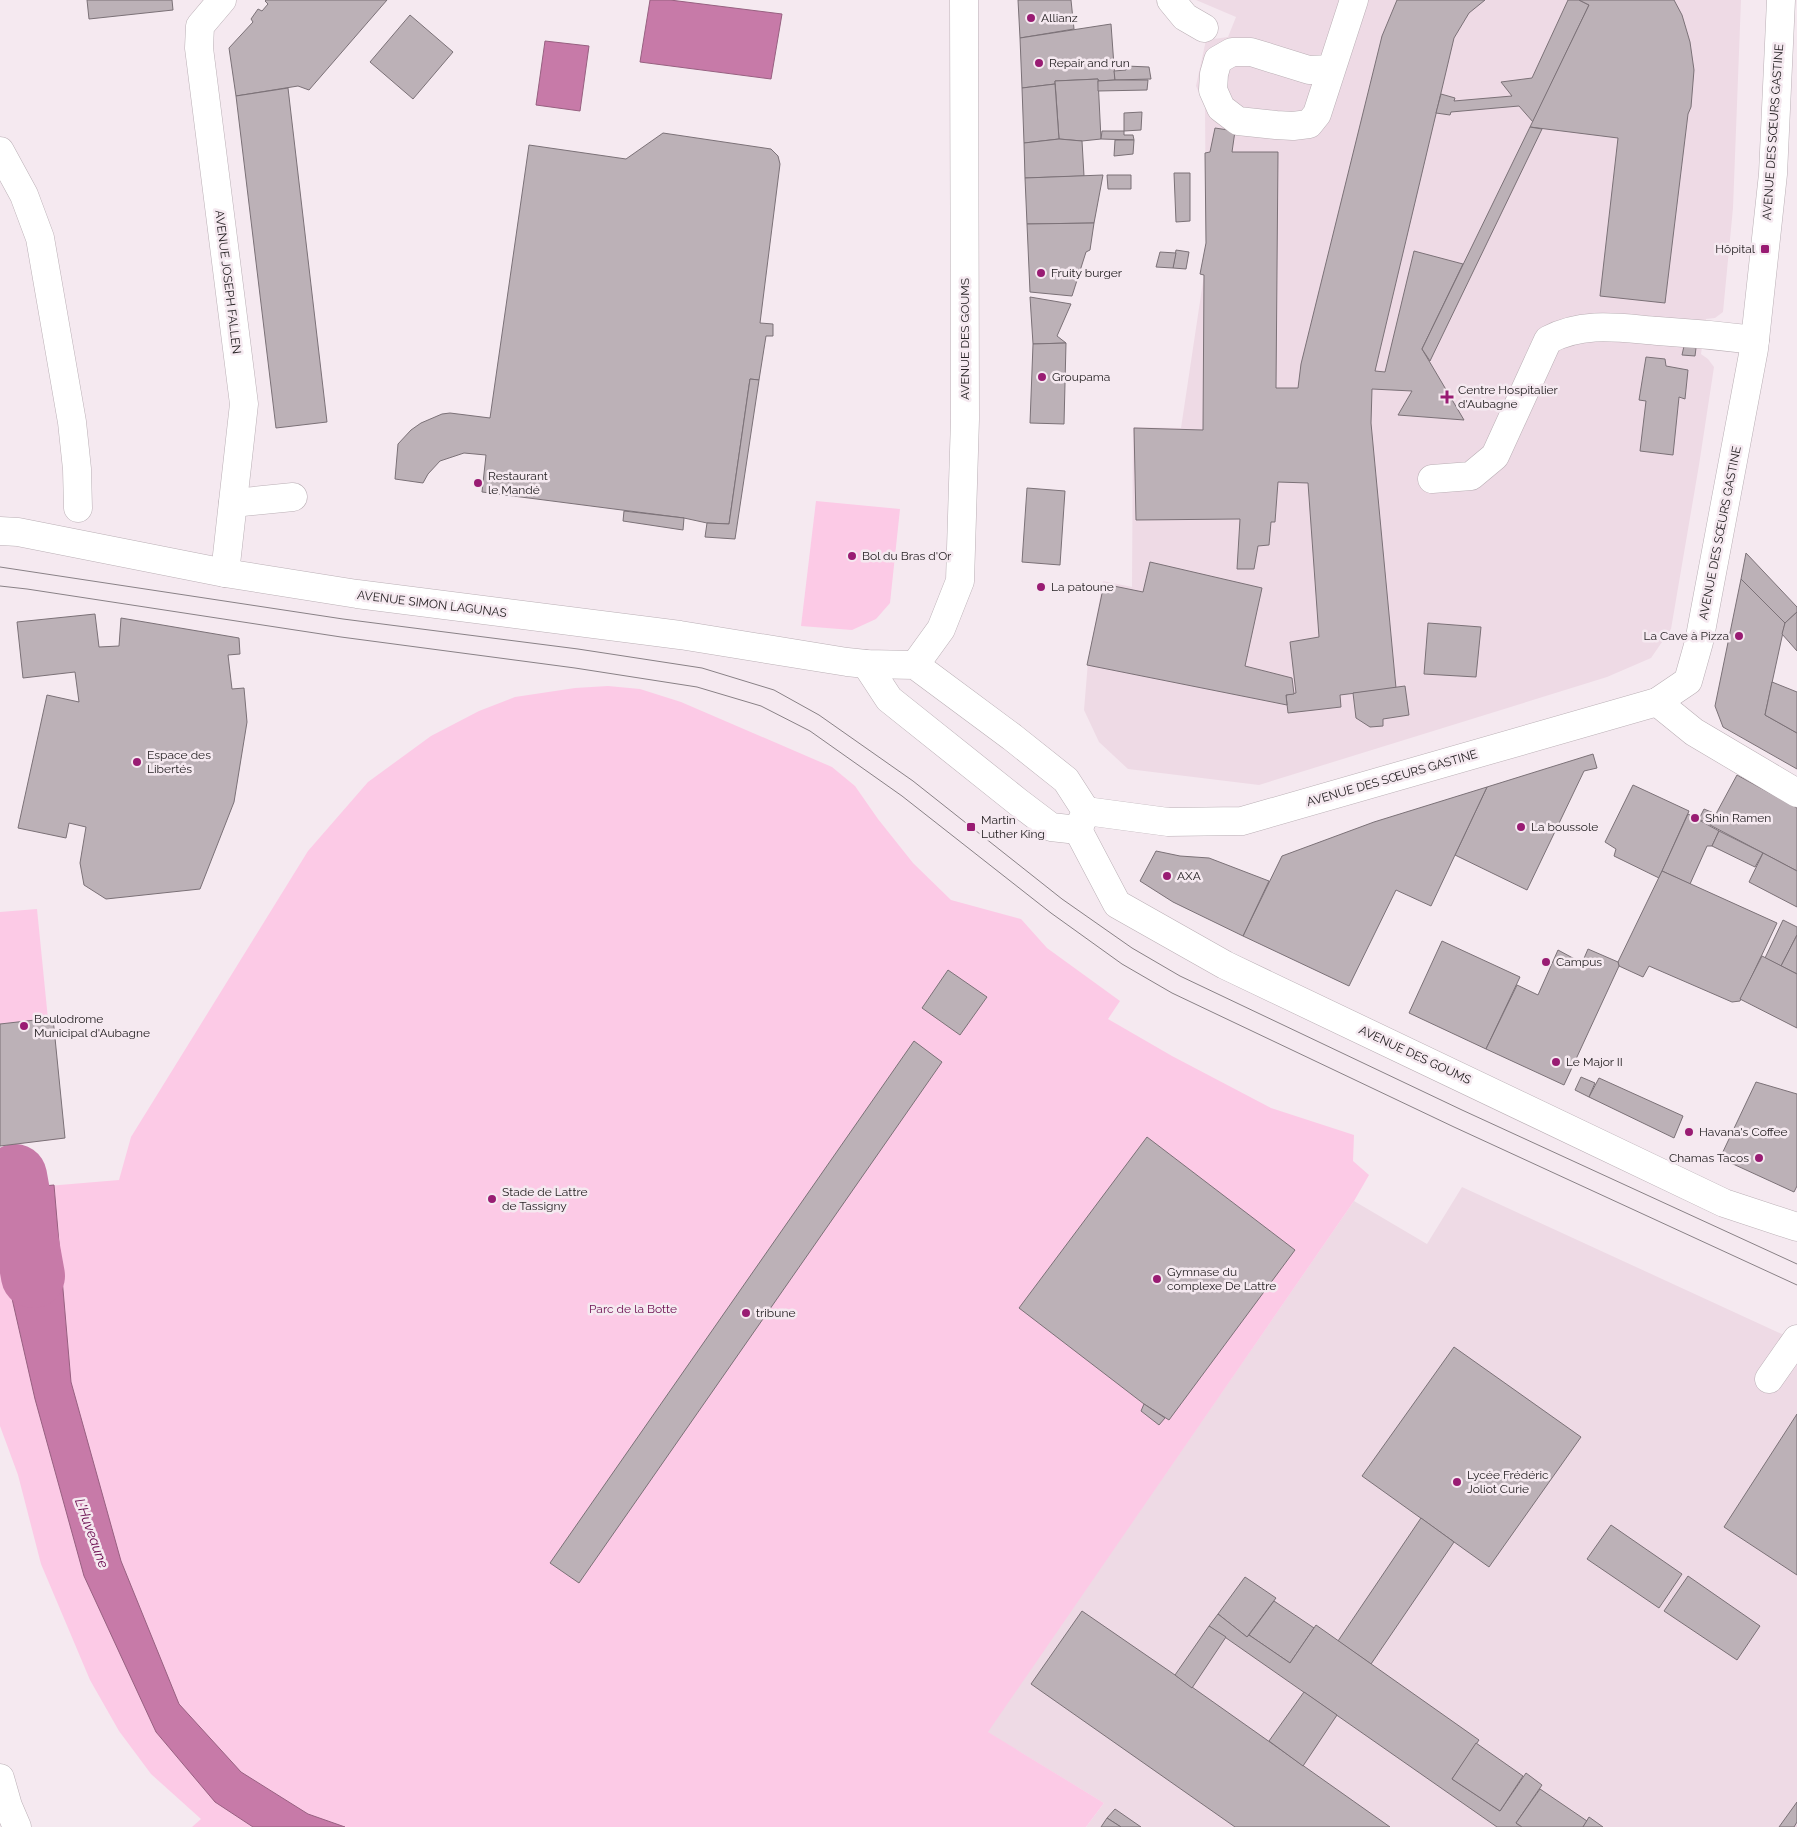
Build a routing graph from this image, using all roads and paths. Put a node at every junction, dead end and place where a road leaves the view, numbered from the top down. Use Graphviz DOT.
graph roads {
  1 [pos="222,0"];
  2 [pos="964,0"];
  3 [pos="1171,0"];
  4 [pos="1354,0"];
  5 [pos="1781,0"];
  6 [pos="1204,28"];
  7 [pos="1331,69"];
  8 [pos="0,151"];
  9 [pos="1755,340"];
  10 [pos="1432,479"];
  11 [pos="293,497"];
  12 [pos="233,503"];
  13 [pos="78,508"];
  14 [pos="0,531"];
  15 [pos="225,573"];
  16 [pos="866,664"];
  17 [pos="915,665"];
  18 [pos="1657,702"];
  19 [pos="1797,793"];
  20 [pos="1082,820"];
  21 [pos="1797,1226"];
  22 [pos="1797,1339"];
  23 [pos="1769,1379"];
  24 [pos="0,1778"];
  25 [pos="17,1827"];
  1 -- 12 [label="main road, AVENUE JOSEPH FALLEN"];
  2 -- 17 [label="main road, AVENUE DES GOUMS"];
  3 -- 6 [label="main road"];
  4 -- 7 [label="main road"];
  5 -- 9 [label="main road, AVENUE DES SŒURS GASTINE"];
  8 -- 13 [label="main road"];
  9 -- 10 [label="main road"];
  9 -- 18 [label="main road, AVENUE DES SŒURS GASTINE"];
  11 -- 12 [label="main road"];
  12 -- 15 [label="main road, AVENUE JOSEPH FALLEN"];
  14 -- 15 [label="main road, AVENUE SIMON LAGUNAS"];
  15 -- 16 [label="main road, AVENUE SIMON LAGUNAS"];
  16 -- 17 [label="main road, AVENUE SIMON LAGUNAS"];
  16 -- 20 [label="main road, AVENUE DES SŒURS GASTINE"];
  17 -- 20 [label="main road, AVENUE DES GOUMS"];
  18 -- 19 [label="main road"];
  18 -- 20 [label="main road, AVENUE DES SŒURS GASTINE"];
  20 -- 21 [label="main road, AVENUE DES GOUMS"];
  22 -- 23 [label="main road"];
  24 -- 25 [label="main road"];
}
